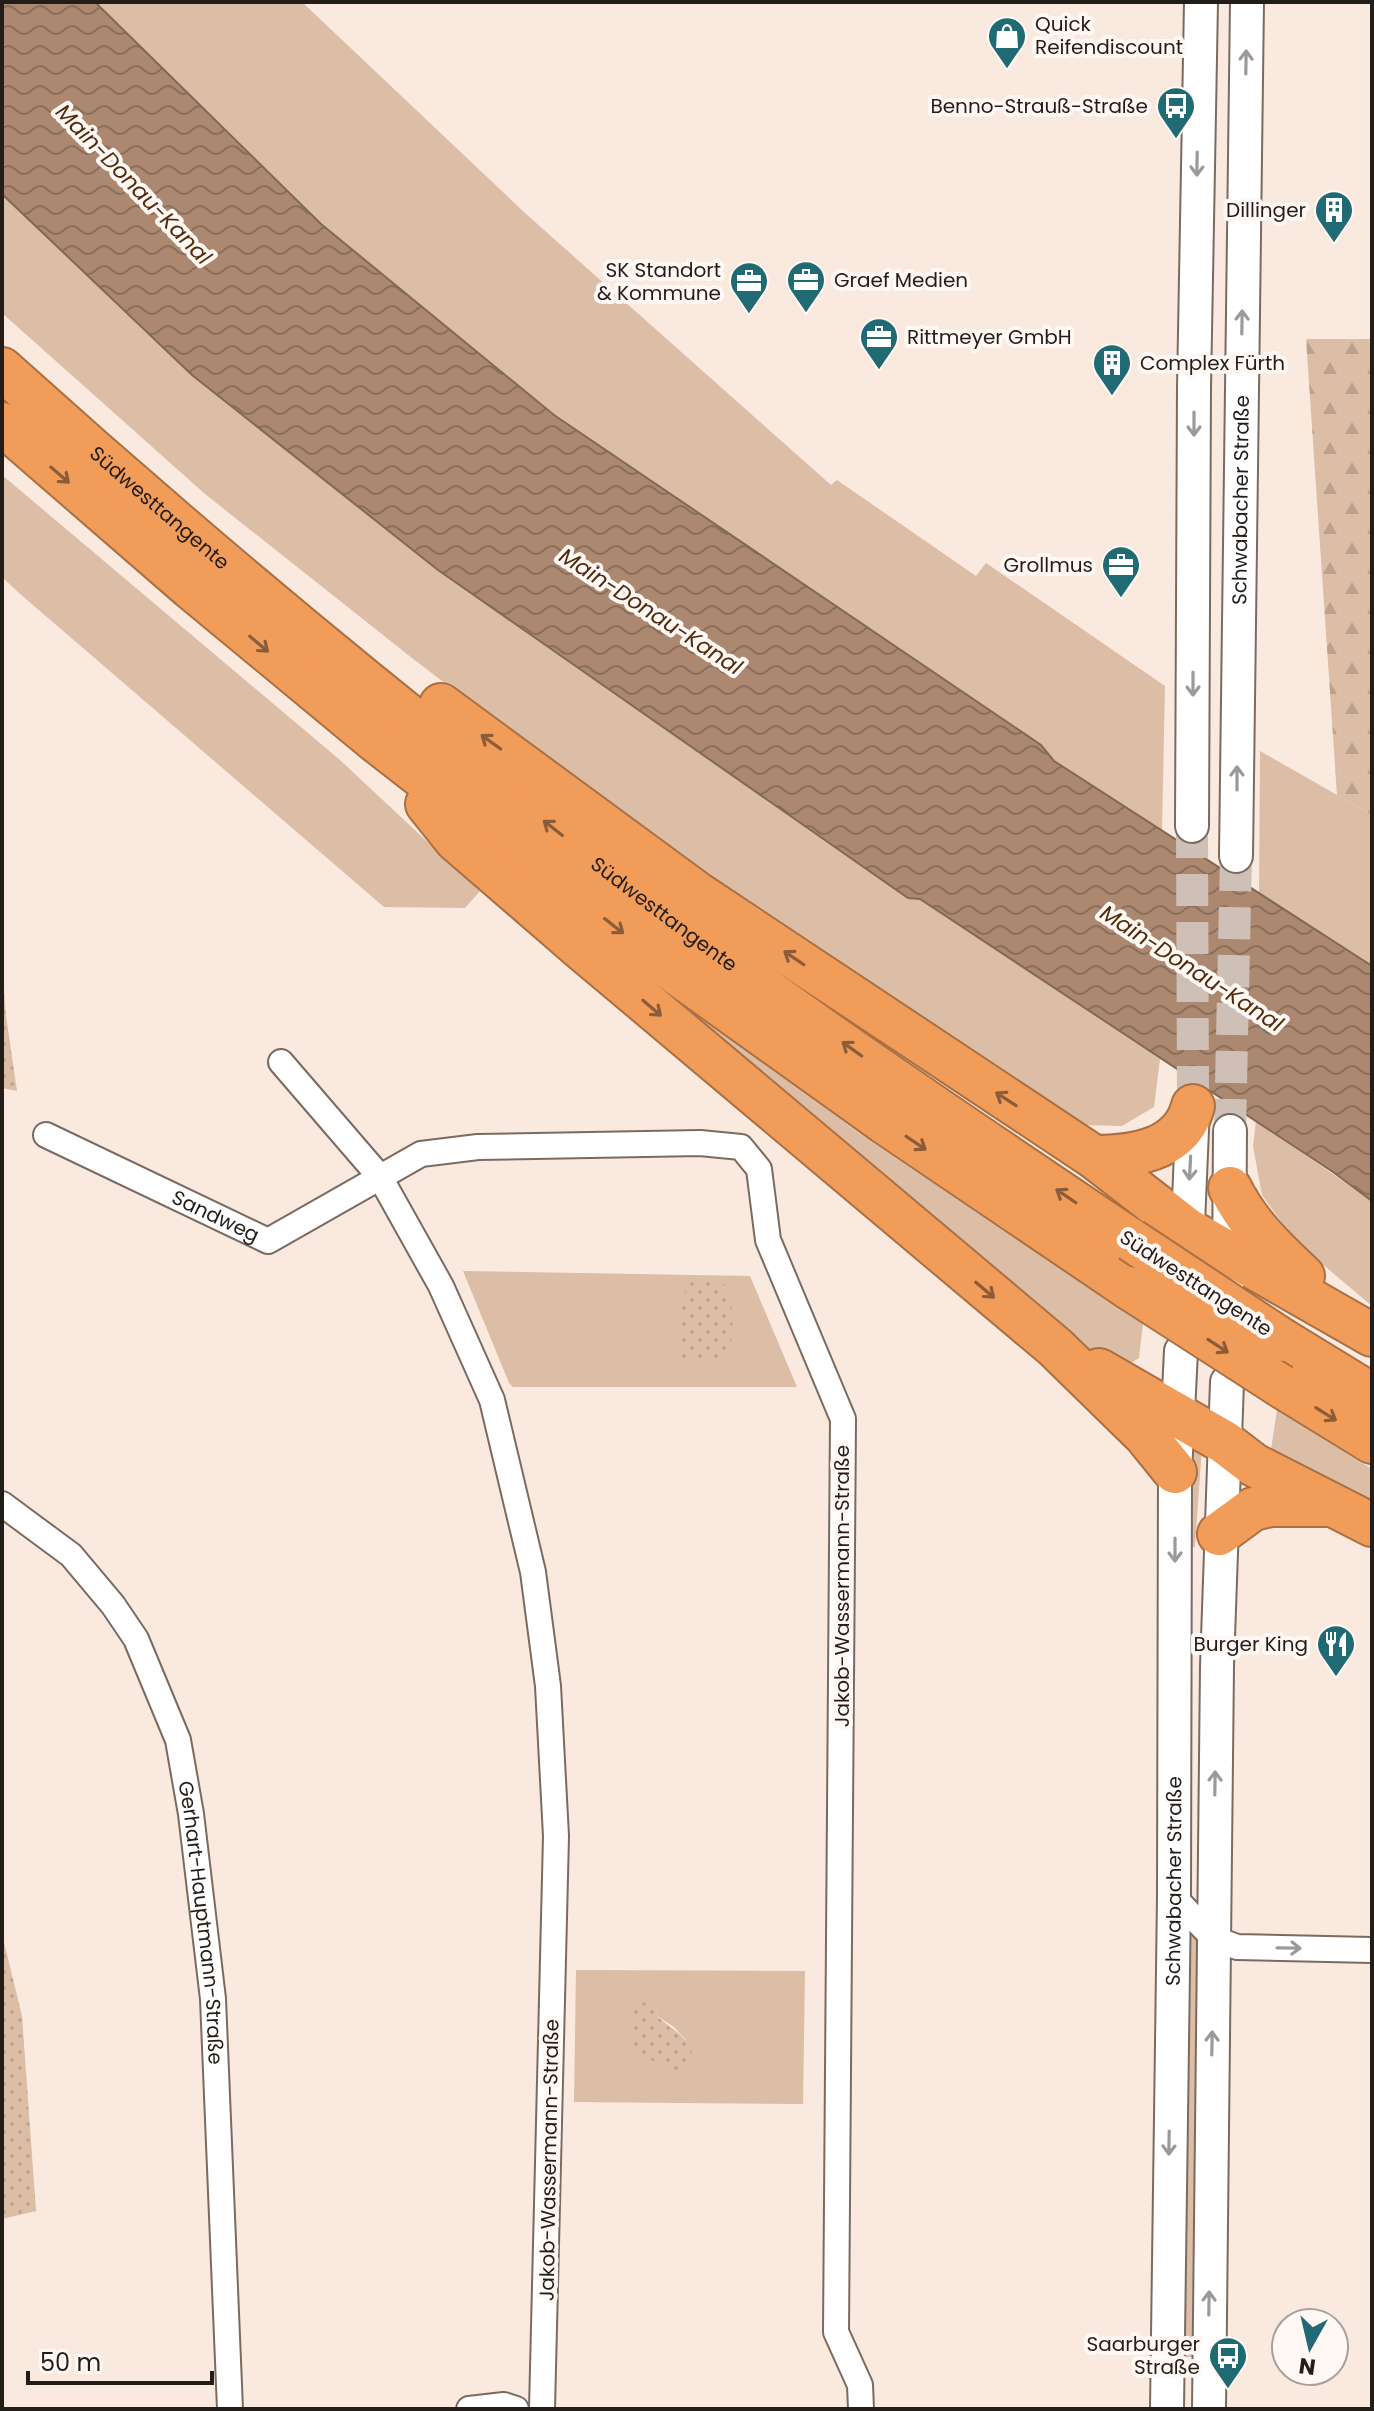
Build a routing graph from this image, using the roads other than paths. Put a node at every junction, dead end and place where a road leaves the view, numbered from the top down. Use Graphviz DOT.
graph roads {
  1 [pos="1201,2"];
  2 [pos="1247,2"];
  3 [pos="2,369"];
  4 [pos="2,424"];
  5 [pos="260,593"];
  6 [pos="376,741"];
  7 [pos="1192,826"];
  8 [pos="1236,856"];
  9 [pos="281,1062"];
  10 [pos="1193,1106"];
  11 [pos="1230,1131"];
  12 [pos="46,1135"];
  13 [pos="1094,1157"];
  14 [pos="380,1177"];
  15 [pos="1230,1188"];
  16 [pos="1187,1244"];
  17 [pos="1229,1266"];
  18 [pos="1363,1330"];
  19 [pos="1055,1347"];
  20 [pos="1181,1351"];
  21 [pos="1227,1382"];
  22 [pos="1372,1395"];
  23 [pos="1178,1415"];
  24 [pos="1224,1442"];
  25 [pos="1372,1442"];
  26 [pos="1175,1472"];
  27 [pos="2,1504"];
  28 [pos="1335,1506"];
  29 [pos="1372,1525"];
  30 [pos="1219,1534"];
  31 [pos="1174,1897"];
  32 [pos="1213,1938"];
  33 [pos="1372,1950"];
  34 [pos="230,2409"];
  35 [pos="469,2409"];
  36 [pos="516,2409"];
  37 [pos="542,2409"];
  38 [pos="861,2409"];
  39 [pos="1167,2409"];
  40 [pos="1209,2409"];
  1 -- 7 [label="main road, one-way"];
  8 -- 2 [label="main road, Schwabacher Straße, one-way"];
  3 -- 5 [label="highway, Südwesttangente"];
  4 -- 6 [label="highway, Südwesttangente, one-way"];
  13 -- 5 [label="highway, one-way"];
  22 -- 5 [label="highway, Südwesttangente, one-way, bridge"];
  6 -- 19 [label="highway, one-way"];
  6 -- 25 [label="highway, Südwesttangente, one-way, bridge"];
  9 -- 14 [label="street, Jakob-Wassermann-Straße"];
  10 -- 13 [label="highway"];
  10 -- 16 [label="main road, one-way"];
  11 -- 15 [label="main road"];
  12 -- 14 [label="street, Sandweg"];
  13 -- 16 [label="highway"];
  14 -- 37 [label="street, Jakob-Wassermann-Straße"];
  14 -- 38 [label="street, Jakob-Wassermann-Straße"];
  15 -- 17 [label="main road"];
  15 -- 18 [label="highway"];
  16 -- 17 [label="highway"];
  17 -- 18 [label="highway"];
  19 -- 23 [label="highway"];
  19 -- 26 [label="highway"];
  20 -- 23 [label="main road, Schwabacher Straße"];
  21 -- 24 [label="main road, Schwabacher Straße"];
  23 -- 24 [label="highway"];
  23 -- 26 [label="main road, Schwabacher Straße"];
  24 -- 28 [label="highway"];
  24 -- 30 [label="main road, Schwabacher Straße"];
  26 -- 31 [label="main road, Schwabacher Straße, one-way"];
  27 -- 34 [label="street, Gerhart-Hauptmann-Straße"];
  28 -- 29 [label="highway"];
  28 -- 30 [label="highway"];
  32 -- 30 [label="main road, Schwabacher Straße, one-way"];
  31 -- 32 [label="street"];
  31 -- 39 [label="main road, Schwabacher Straße, one-way"];
  32 -- 33 [label="street, one-way"];
  40 -- 32 [label="main road, Schwabacher Straße, one-way"];
  35 -- 36 [label="street"];
}
